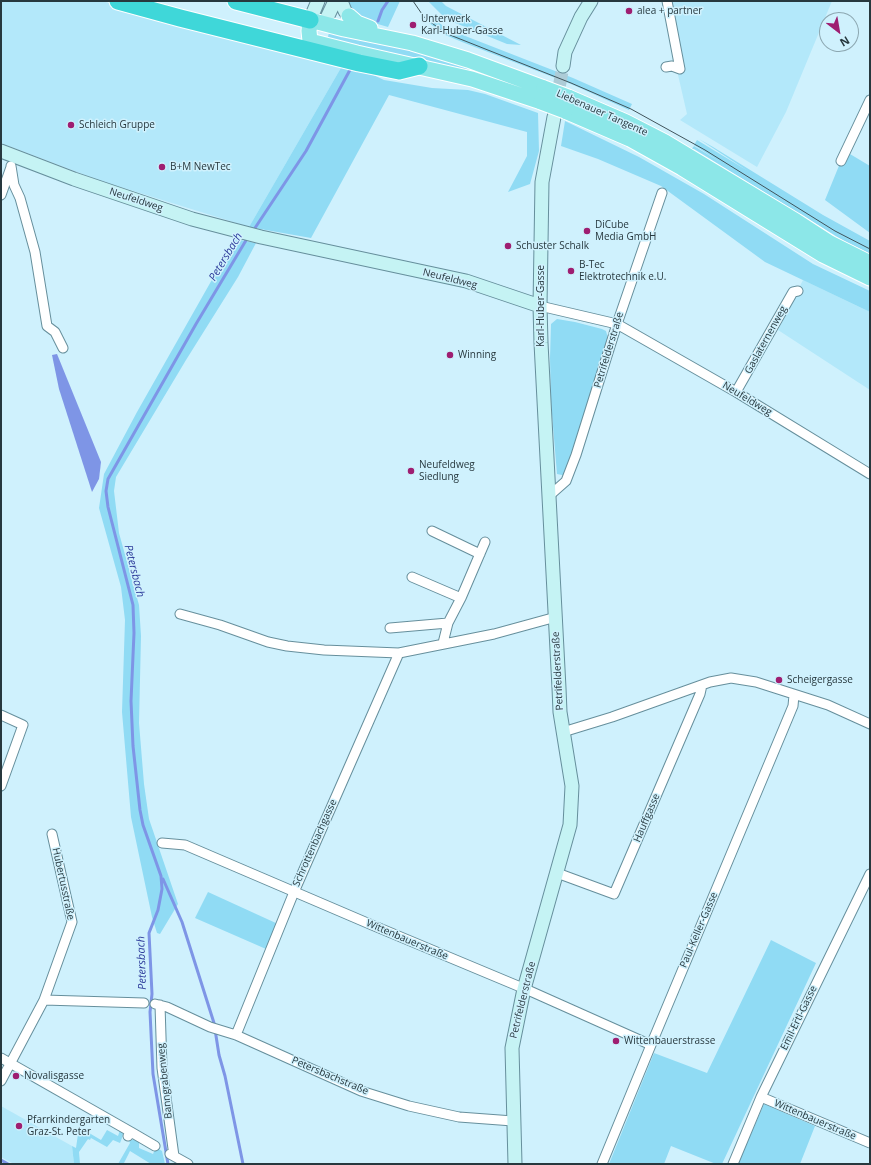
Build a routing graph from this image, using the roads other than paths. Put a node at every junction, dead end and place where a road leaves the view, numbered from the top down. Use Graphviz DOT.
graph roads {
  1 [pos="118,1"];
  2 [pos="150,1"];
  3 [pos="236,1"];
  4 [pos="290,1"];
  5 [pos="318,1"];
  6 [pos="335,1"];
  7 [pos="341,1"];
  8 [pos="591,1"];
  9 [pos="667,1"];
  10 [pos="267,9"];
  11 [pos="349,16"];
  12 [pos="317,22"];
  13 [pos="393,38"];
  14 [pos="310,41"];
  15 [pos="419,66"];
  16 [pos="563,66"];
  17 [pos="666,67"];
  18 [pos="543,95"];
  19 [pos="870,100"];
  20 [pos="563,108"];
  21 [pos="1,151"];
  22 [pos="13,161"];
  23 [pos="841,161"];
  24 [pos="662,193"];
  25 [pos="1,195"];
  26 [pos="870,263"];
  27 [pos="870,278"];
  28 [pos="798,291"];
  29 [pos="540,306"];
  30 [pos="617,324"];
  31 [pos="63,348"];
  32 [pos="736,392"];
  33 [pos="870,474"];
  34 [pos="549,496"];
  35 [pos="432,531"];
  36 [pos="485,542"];
  37 [pos="480,554"];
  38 [pos="412,577"];
  39 [pos="461,598"];
  40 [pos="180,614"];
  41 [pos="556,617"];
  42 [pos="448,623"];
  43 [pos="390,628"];
  44 [pos="443,643"];
  45 [pos="399,653"];
  46 [pos="702,686"];
  47 [pos="794,695"];
  48 [pos="1,715"];
  49 [pos="870,724"];
  50 [pos="563,732"];
  51 [pos="1,786"];
  52 [pos="52,834"];
  53 [pos="162,843"];
  54 [pos="557,873"];
  55 [pos="870,874"];
  56 [pos="294,892"];
  57 [pos="524,989"];
  58 [pos="44,1000"];
  59 [pos="144,1003"];
  60 [pos="157,1004"];
  61 [pos="236,1035"];
  62 [pos="651,1045"];
  63 [pos="1,1058"];
  64 [pos="10,1062"];
  65 [pos="1,1081"];
  66 [pos="761,1097"];
  67 [pos="513,1121"];
  68 [pos="870,1144"];
  69 [pos="155,1146"];
  70 [pos="188,1164"];
  71 [pos="515,1164"];
  72 [pos="602,1164"];
  73 [pos="733,1164"];
  1 -- 15 [label="highway"];
  2 -- 14 [label="highway"];
  3 -- 10 [label="highway"];
  4 -- 10 [label="highway"];
  5 -- 12 [label="main road"];
  6 -- 12 [label="main road"];
  7 -- 11 [label="main road"];
  8 -- 16 [label="main road"];
  9 -- 17 [label="street"];
  10 -- 12 [label="highway"];
  11 -- 13 [label="main road"];
  12 -- 13 [label="main road, Liebenauer Tangente"];
  12 -- 14 [label="main road"];
  13 -- 18 [label="main road, Liebenauer Tangente"];
  14 -- 15 [label="main road, Liebenauer Tangente"];
  15 -- 18 [label="main road, Liebenauer Tangente"];
  18 -- 20 [label="main road, Liebenauer Tangente, bridge"];
  19 -- 23 [label="street"];
  20 -- 26 [label="main road, Liebenauer Tangente"];
  20 -- 27 [label="main road, Liebenauer Tangente"];
  20 -- 29 [label="main road, Karl-Huber-Gasse"];
  21 -- 22 [label="main road, Neufeldweg"];
  22 -- 25 [label="street"];
  22 -- 29 [label="main road, Neufeldweg"];
  22 -- 31 [label="street"];
  24 -- 30 [label="street, Petrifelderstraße"];
  28 -- 32 [label="street, Gaslaternenweg"];
  29 -- 30 [label="street, Neufeldweg"];
  29 -- 34 [label="main road, Karl-Huber-Gasse"];
  30 -- 32 [label="street, Neufeldweg"];
  30 -- 34 [label="street, Petrifelderstraße"];
  32 -- 33 [label="street, Neufeldweg"];
  34 -- 41 [label="main road, Petrifelderstraße"];
  35 -- 37 [label="street"];
  36 -- 37 [label="street"];
  37 -- 39 [label="street"];
  38 -- 39 [label="street"];
  39 -- 42 [label="street"];
  40 -- 45 [label="street"];
  41 -- 44 [label="street"];
  41 -- 50 [label="main road, Petrifelderstraße"];
  42 -- 43 [label="street"];
  42 -- 44 [label="street"];
  44 -- 45 [label="street"];
  45 -- 56 [label="street, Schrottenbachgasse"];
  46 -- 47 [label="street"];
  46 -- 50 [label="street"];
  46 -- 54 [label="street, Hauffgasse"];
  47 -- 49 [label="street"];
  47 -- 62 [label="street, Paul-Keller-Gasse"];
  48 -- 51 [label="street"];
  50 -- 54 [label="main road, Petrifelderstraße"];
  52 -- 58 [label="street, Hubertusstraße"];
  53 -- 56 [label="street, Wittenbauerstraße"];
  54 -- 57 [label="main road, Petrifelderstraße"];
  55 -- 66 [label="street, Emil-Ertl-Gasse"];
  56 -- 57 [label="street, Wittenbauerstraße"];
  56 -- 61 [label="street, Schrottenbachgasse"];
  57 -- 62 [label="street, Wittenbauerstraße"];
  57 -- 67 [label="main road, Petrifelderstraße"];
  58 -- 59 [label="street"];
  58 -- 64 [label="street, Hubertusstraße"];
  60 -- 61 [label="street, Petersbachstraße"];
  60 -- 70 [label="street, Banngrabenweg"];
  61 -- 67 [label="street, Petersbachstraße"];
  62 -- 72 [label="street, Paul-Keller-Gasse"];
  63 -- 64 [label="street"];
  64 -- 65 [label="street, Hubertusstraße"];
  64 -- 69 [label="street"];
  66 -- 68 [label="street, Wittenbauerstraße"];
  66 -- 73 [label="street, Emil-Ertl-Gasse"];
  67 -- 71 [label="main road, Petrifelderstraße"];
}
